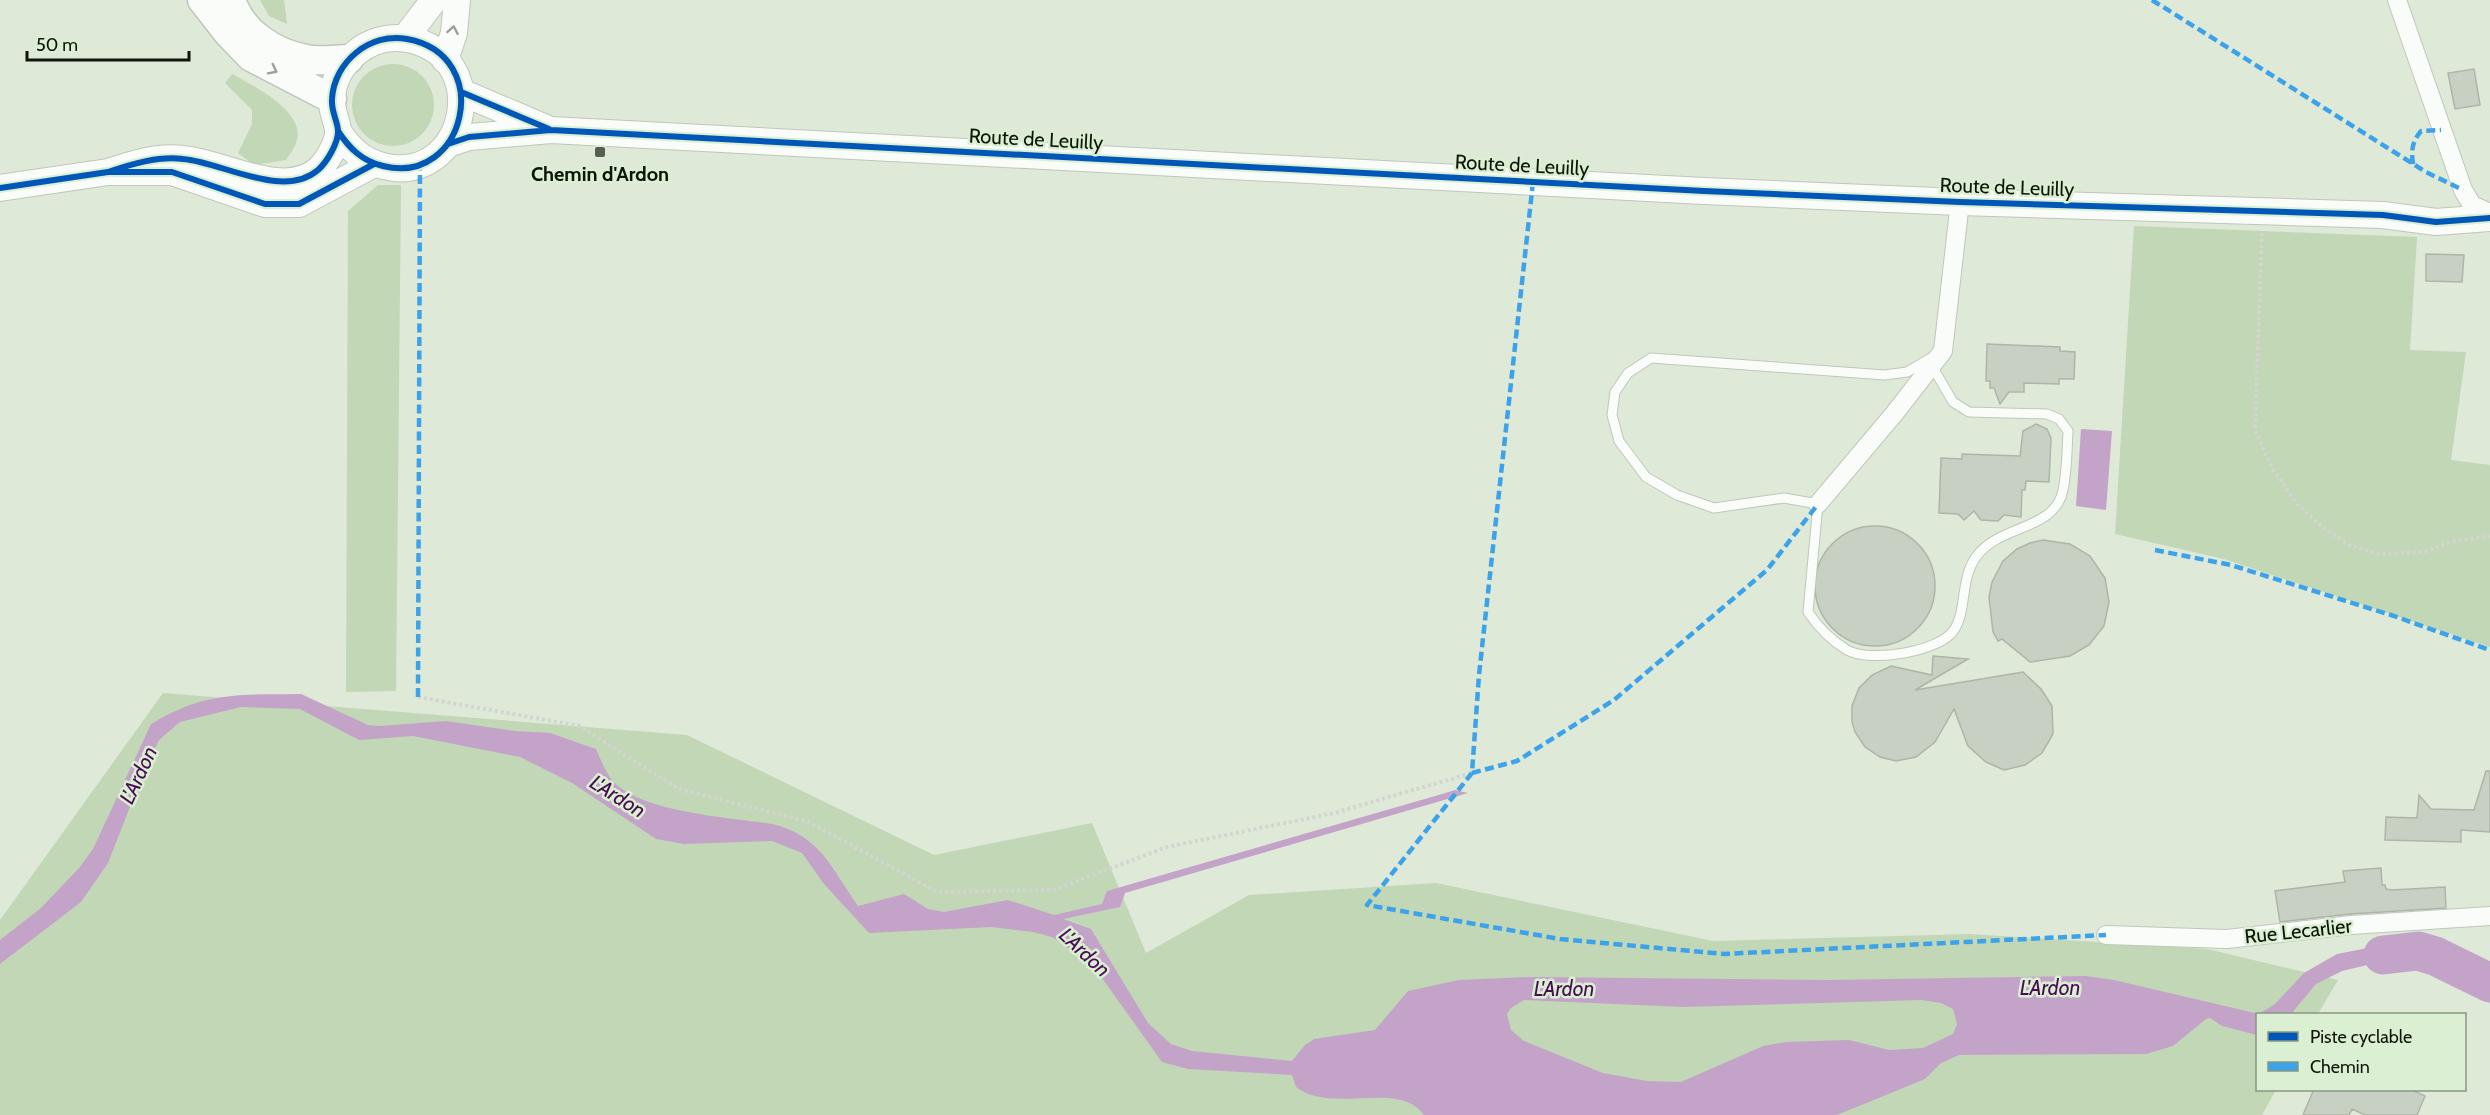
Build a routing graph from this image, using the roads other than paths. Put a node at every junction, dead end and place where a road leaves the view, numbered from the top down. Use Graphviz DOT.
graph roads {
  1 [pos="202,0"];
  2 [pos="231,0"];
  3 [pos="434,0"];
  4 [pos="457,0"];
  5 [pos="2397,0"];
  6 [pos="405,38"];
  7 [pos="349,58"];
  8 [pos="446,60"];
  9 [pos="461,92"];
  10 [pos="332,99"];
  11 [pos="551,130"];
  12 [pos="338,131"];
  13 [pos="448,144"];
  14 [pos="374,164"];
  15 [pos="108,172"];
  16 [pos="0,188"];
  17 [pos="1960,202"];
  18 [pos="2490,213"];
  19 [pos="2490,218"];
  20 [pos="1943,351"];
  21 [pos="1932,366"];
  22 [pos="1818,504"];
  23 [pos="2490,916"];
  24 [pos="2106,935"];
  1 -- 10 [label="main road, one-way"];
  2 -- 7 [label="main road"];
  3 -- 6 [label="main road"];
  8 -- 4 [label="main road, one-way"];
  5 -- 18 [label="street"];
  6 -- 7 [label="main road"];
  6 -- 8 [label="main road"];
  7 -- 10 [label="main road"];
  8 -- 9 [label="main road"];
  9 -- 11 [label="main road"];
  9 -- 13 [label="main road"];
  10 -- 12 [label="main road"];
  11 -- 13 [label="main road"];
  11 -- 17 [label="main road, Route de Leuilly"];
  12 -- 14 [label="main road"];
  12 -- 15 [label="main road"];
  13 -- 14 [label="main road"];
  14 -- 15 [label="main road"];
  15 -- 16 [label="main road"];
  17 -- 19 [label="main road, Route de Leuilly"];
  17 -- 20 [label="street"];
  20 -- 21 [label="street"];
  20 -- 22 [label="lane"];
  21 -- 22 [label="street"];
  21 -- 22 [label="lane"];
  23 -- 24 [label="street, Rue Lecarlier"];
}
